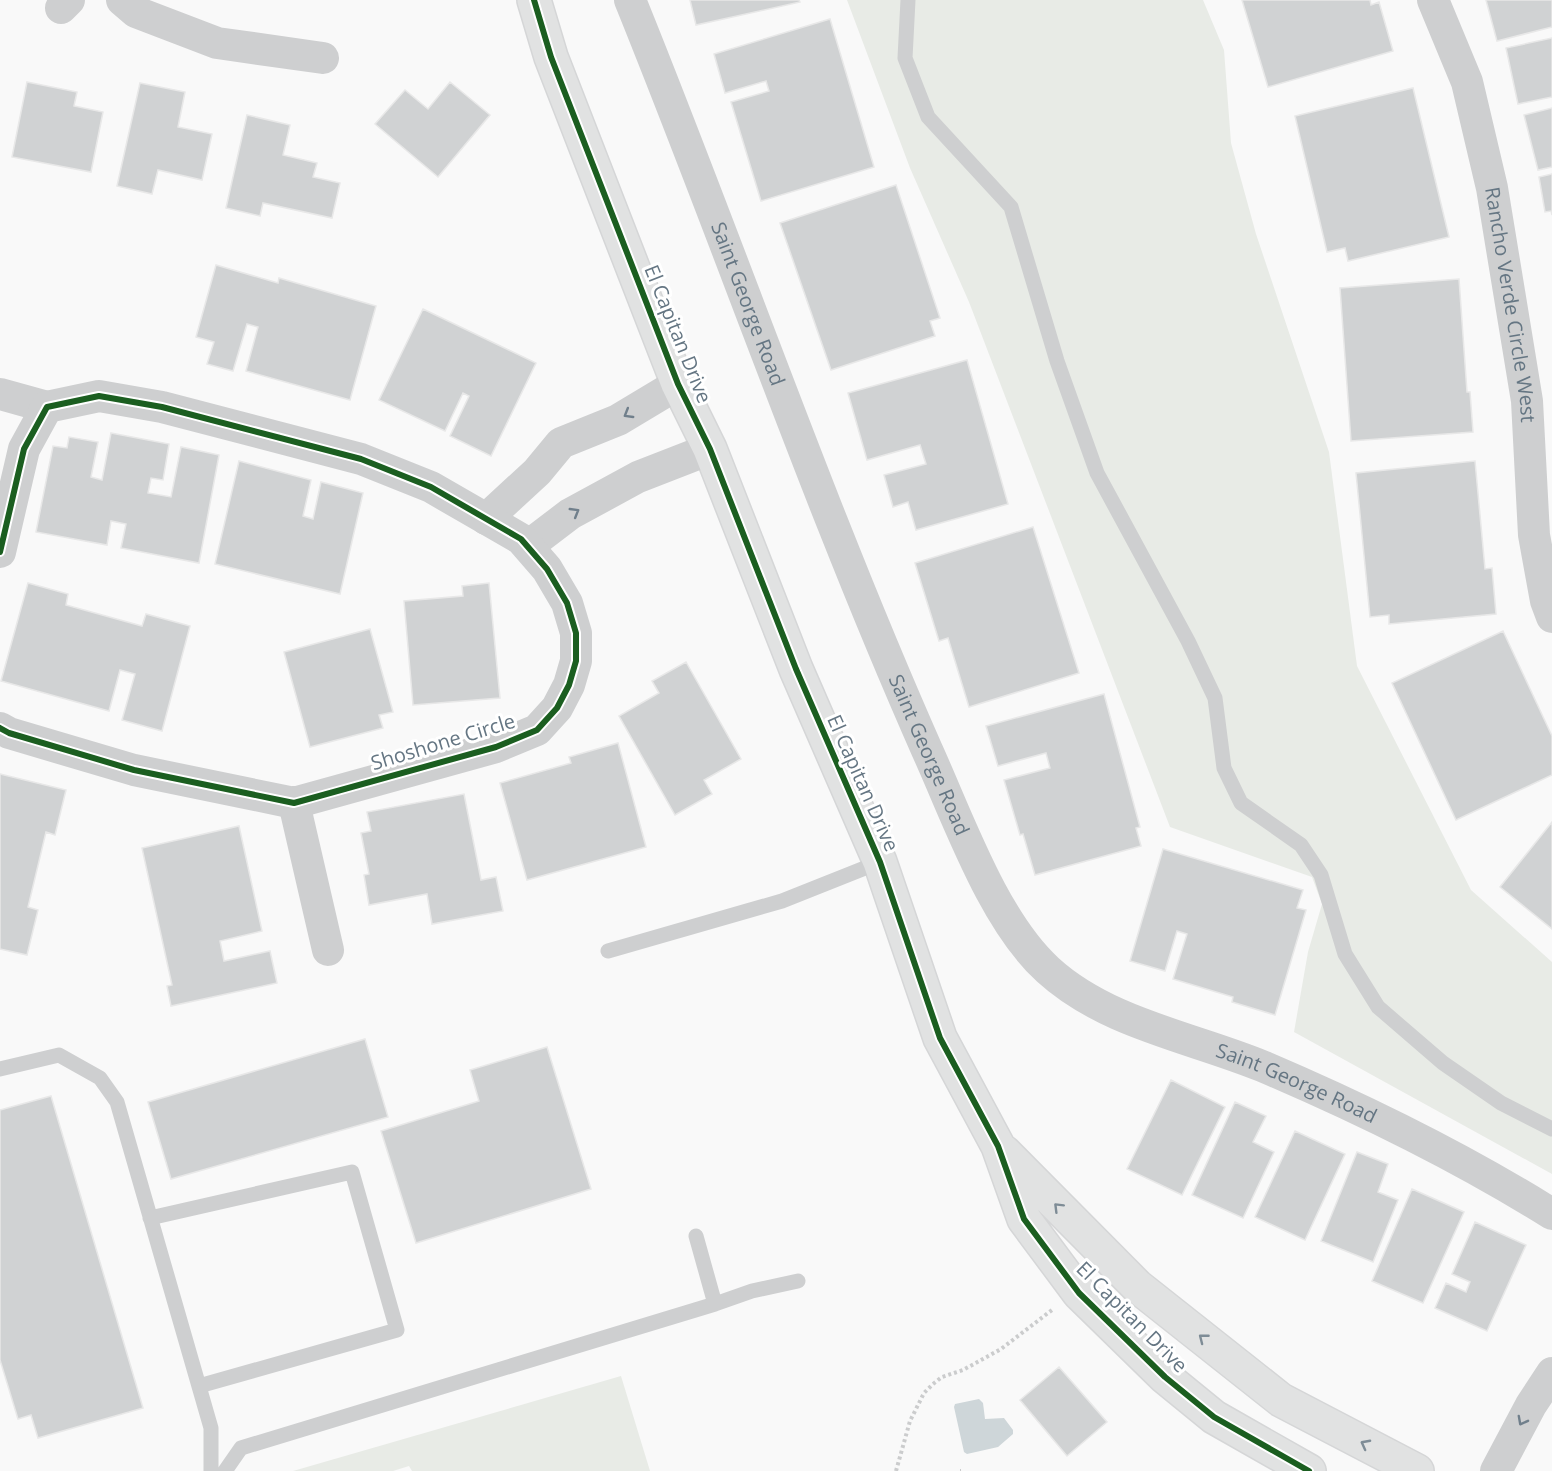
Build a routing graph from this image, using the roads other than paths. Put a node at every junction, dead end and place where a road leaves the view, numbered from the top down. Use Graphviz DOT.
graph roads {
  1 [pos="123,0"];
  2 [pos="534,0"];
  3 [pos="630,0"];
  4 [pos="908,0"];
  5 [pos="1433,0"];
  6 [pos="323,58"];
  7 [pos="678,384"];
  8 [pos="0,394"];
  9 [pos="47,408"];
  10 [pos="710,449"];
  11 [pos="486,519"];
  12 [pos="528,546"];
  13 [pos="0,552"];
  14 [pos="1552,617"];
  15 [pos="0,728"];
  16 [pos="294,803"];
  17 [pos="880,862"];
  18 [pos="328,950"];
  19 [pos="608,951"];
  20 [pos="0,1069"];
  21 [pos="1552,1129"];
  22 [pos="998,1146"];
  23 [pos="1552,1214"];
  24 [pos="150,1218"];
  25 [pos="696,1236"];
  26 [pos="798,1281"];
  27 [pos="715,1304"];
  28 [pos="1552,1373"];
  29 [pos="200,1386"];
  30 [pos="211,1471"];
  31 [pos="225,1471"];
  32 [pos="1309,1471"];
  33 [pos="1417,1471"];
  34 [pos="1497,1471"];
  1 -- 6 [label="street"];
  2 -- 7 [label="street, El Capitan Drive"];
  3 -- 23 [label="street, Saint George Road"];
  4 -- 21 [label="lane"];
  5 -- 14 [label="street, Rancho Verde Circle West"];
  7 -- 10 [label="street, El Capitan Drive"];
  7 -- 11 [label="street, one-way"];
  8 -- 9 [label="street"];
  9 -- 11 [label="street, Shoshone Circle"];
  9 -- 13 [label="street"];
  12 -- 10 [label="street, one-way"];
  10 -- 17 [label="street, El Capitan Drive"];
  11 -- 12 [label="street, Shoshone Circle"];
  12 -- 16 [label="street, Shoshone Circle"];
  15 -- 16 [label="street, Shoshone Circle"];
  16 -- 18 [label="street"];
  17 -- 19 [label="lane"];
  17 -- 22 [label="street, El Capitan Drive"];
  20 -- 24 [label="lane"];
  22 -- 32 [label="street, El Capitan Drive"];
  33 -- 22 [label="street, El Capitan Drive, one-way"];
  24 -- 29 [label="lane"];
  24 -- 29 [label="lane"];
  25 -- 27 [label="lane"];
  26 -- 27 [label="lane"];
  27 -- 31 [label="lane"];
  28 -- 34 [label="street, one-way"];
  29 -- 30 [label="lane"];
}
